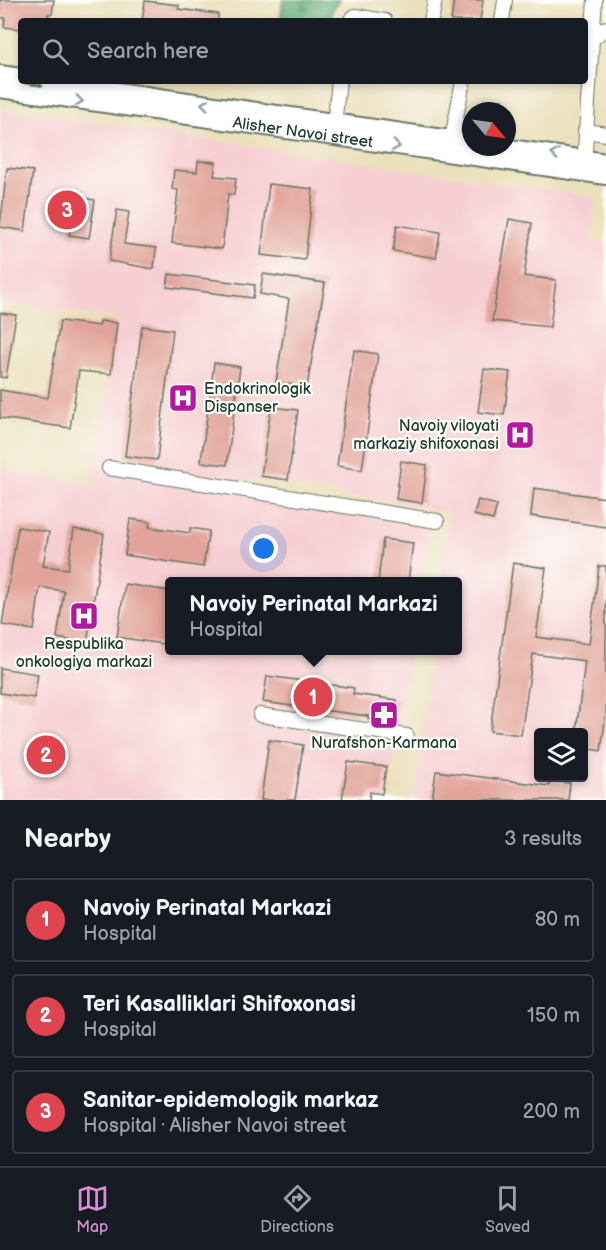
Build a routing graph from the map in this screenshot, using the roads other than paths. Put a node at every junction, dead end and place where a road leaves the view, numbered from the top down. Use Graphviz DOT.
graph roads {
  1 [pos="435,0"];
  2 [pos="505,0"];
  3 [pos="595,0"];
  4 [pos="432,18"];
  5 [pos="502,18"];
  6 [pos="606,28"];
  7 [pos="592,39"];
  8 [pos="0,74"];
  9 [pos="18,77"];
  10 [pos="68,84"];
  11 [pos="339,84"];
  12 [pos="462,84"];
  13 [pos="0,89"];
  14 [pos="333,129"];
  15 [pos="585,130"];
  16 [pos="606,134"];
  17 [pos="462,144"];
  18 [pos="450,147"];
  19 [pos="516,150"];
  20 [pos="606,162"];
  21 [pos="584,166"];
  22 [pos="606,176"];
  23 [pos="109,468"];
  24 [pos="437,521"];
  25 [pos="260,715"];
  26 [pos="407,736"];
  1 -- 4 [label="street"];
  2 -- 5 [label="street"];
  3 -- 7 [label="street"];
  6 -- 7 [label="street"];
  7 -- 15 [label="street"];
  8 -- 9 [label="main road"];
  14 -- 10 [label="main road, Alisher Navoi street, one-way"];
  11 -- 14 [label="street"];
  12 -- 18 [label="street"];
  13 -- 14 [label="main road, Alisher Navoi street, one-way"];
  14 -- 18 [label="main road, Alisher Navoi street"];
  15 -- 16 [label="street"];
  15 -- 21 [label="street"];
  17 -- 18 [label="main road, Alisher Navoi street"];
  18 -- 21 [label="main road, Alisher Navoi street"];
  21 -- 19 [label="main road, Alisher Navoi street, one-way"];
  20 -- 21 [label="main road, Alisher Navoi street"];
  21 -- 22 [label="main road, Alisher Navoi street"];
  23 -- 24 [label="street"];
  25 -- 26 [label="street"];
}
